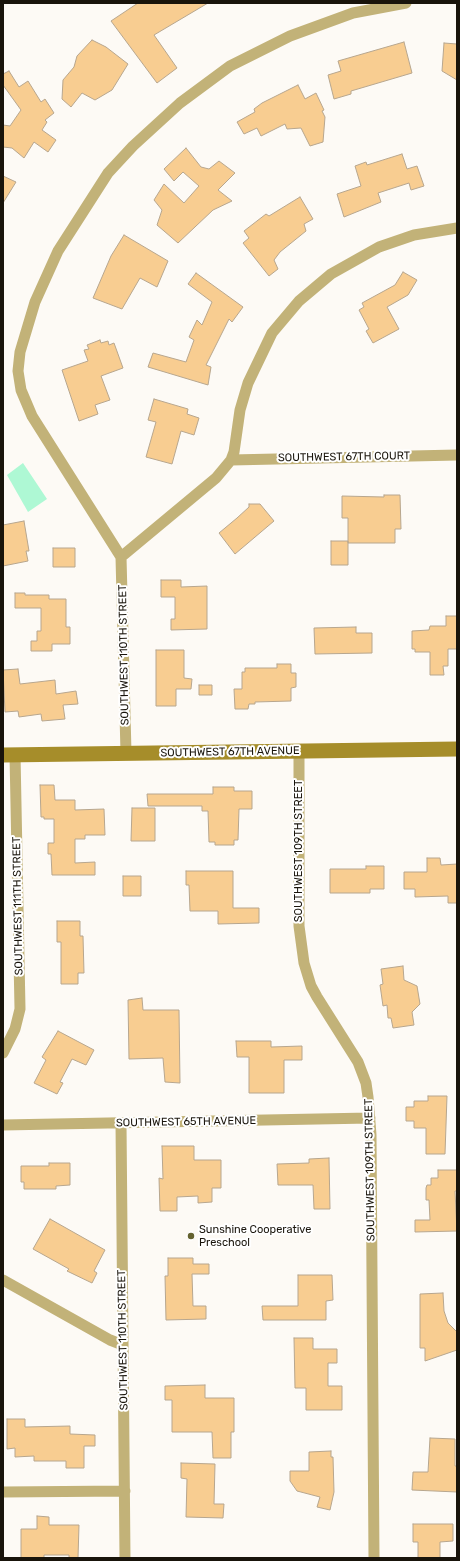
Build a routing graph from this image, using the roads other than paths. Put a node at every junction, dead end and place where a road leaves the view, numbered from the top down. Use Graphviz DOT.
graph roads {
  1 [pos="406,3"];
  2 [pos="457,228"];
  3 [pos="457,455"];
  4 [pos="231,460"];
  5 [pos="121,557"];
  6 [pos="457,749"];
  7 [pos="298,751"];
  8 [pos="126,753"];
  9 [pos="9,754"];
  10 [pos="3,1053"];
  11 [pos="370,1118"];
  12 [pos="121,1123"];
  13 [pos="3,1125"];
  14 [pos="3,1280"];
  15 [pos="123,1345"];
  16 [pos="125,1491"];
  17 [pos="3,1492"];
  18 [pos="125,1558"];
  19 [pos="374,1558"];
  1 -- 5 [label="street"];
  2 -- 4 [label="street"];
  3 -- 4 [label="street, SOUTHWEST 67TH COURT"];
  4 -- 5 [label="street"];
  5 -- 8 [label="street, SOUTHWEST 110TH STREET"];
  6 -- 7 [label="main road, SOUTHWEST 67TH AVENUE"];
  7 -- 8 [label="main road, SOUTHWEST 67TH AVENUE"];
  7 -- 11 [label="street, SOUTHWEST 109TH STREET"];
  8 -- 9 [label="main road, SOUTHWEST 67TH AVENUE"];
  9 -- 10 [label="street, SOUTHWEST 111TH STREET"];
  11 -- 12 [label="street, SOUTHWEST 65TH AVENUE"];
  11 -- 19 [label="street, SOUTHWEST 109TH STREET"];
  12 -- 13 [label="street, SOUTHWEST 65TH AVENUE"];
  12 -- 15 [label="street, SOUTHWEST 110TH STREET"];
  14 -- 15 [label="street"];
  15 -- 16 [label="street, SOUTHWEST 110TH STREET"];
  16 -- 17 [label="street"];
  16 -- 18 [label="street, SOUTHWEST 110TH STREET"];
}
